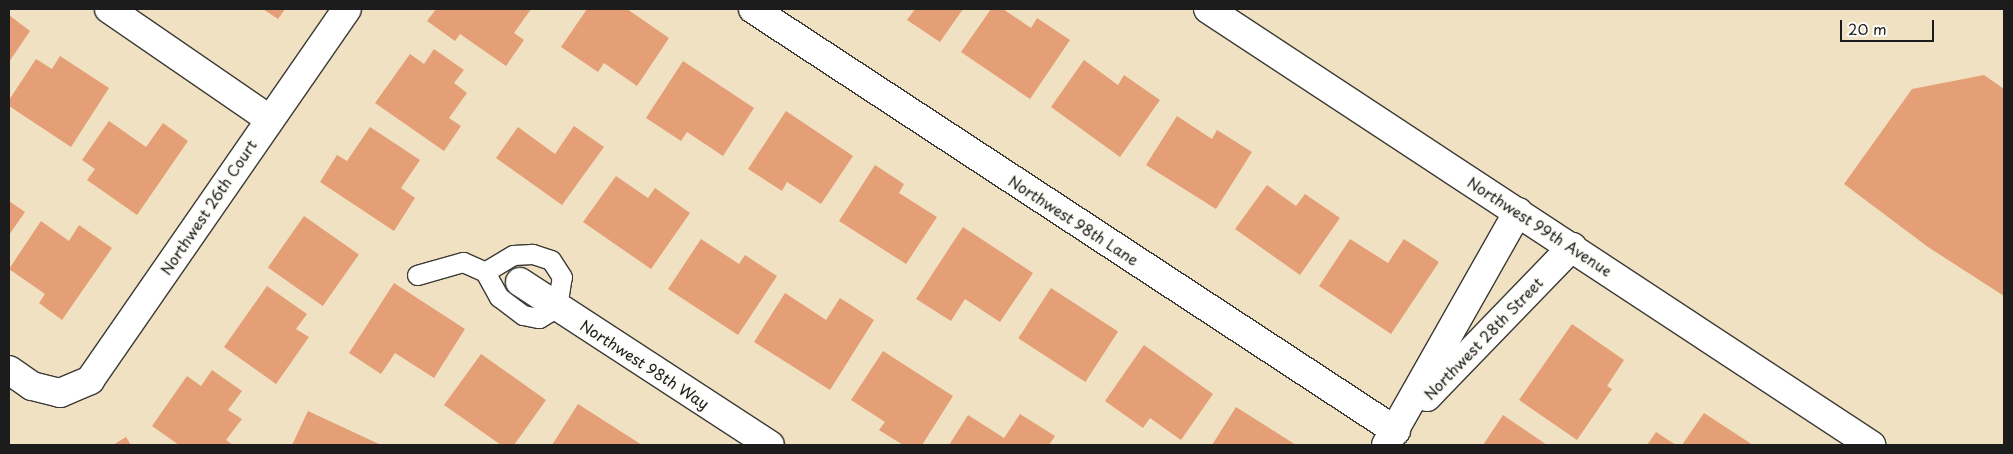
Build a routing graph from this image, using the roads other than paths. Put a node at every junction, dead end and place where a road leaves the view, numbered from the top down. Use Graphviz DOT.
graph roads {
  1 [pos="109,9"];
  2 [pos="347,9"];
  3 [pos="753,9"];
  4 [pos="1208,9"];
  5 [pos="269,119"];
  6 [pos="1518,212"];
  7 [pos="1572,247"];
  8 [pos="485,272"];
  9 [pos="417,274"];
  10 [pos="520,282"];
  11 [pos="557,307"];
  12 [pos="9,370"];
  13 [pos="1391,438"];
  14 [pos="1854,441"];
  15 [pos="770,445"];
  1 -- 5 [label="street"];
  2 -- 5 [label="street, Northwest 26th Court"];
  3 -- 13 [label="street, Northwest 98th Lane"];
  4 -- 6 [label="street, Northwest 99th Avenue"];
  5 -- 12 [label="street, Northwest 26th Court"];
  6 -- 7 [label="street, Northwest 99th Avenue"];
  6 -- 13 [label="street, Northwest 28th Street"];
  7 -- 13 [label="street, Northwest 28th Street"];
  7 -- 14 [label="street, Northwest 99th Avenue"];
  8 -- 9 [label="lane"];
  8 -- 11 [label="lane"];
  8 -- 11 [label="lane"];
  10 -- 11 [label="street, Northwest 98th Way"];
  11 -- 15 [label="street, Northwest 98th Way"];
}
